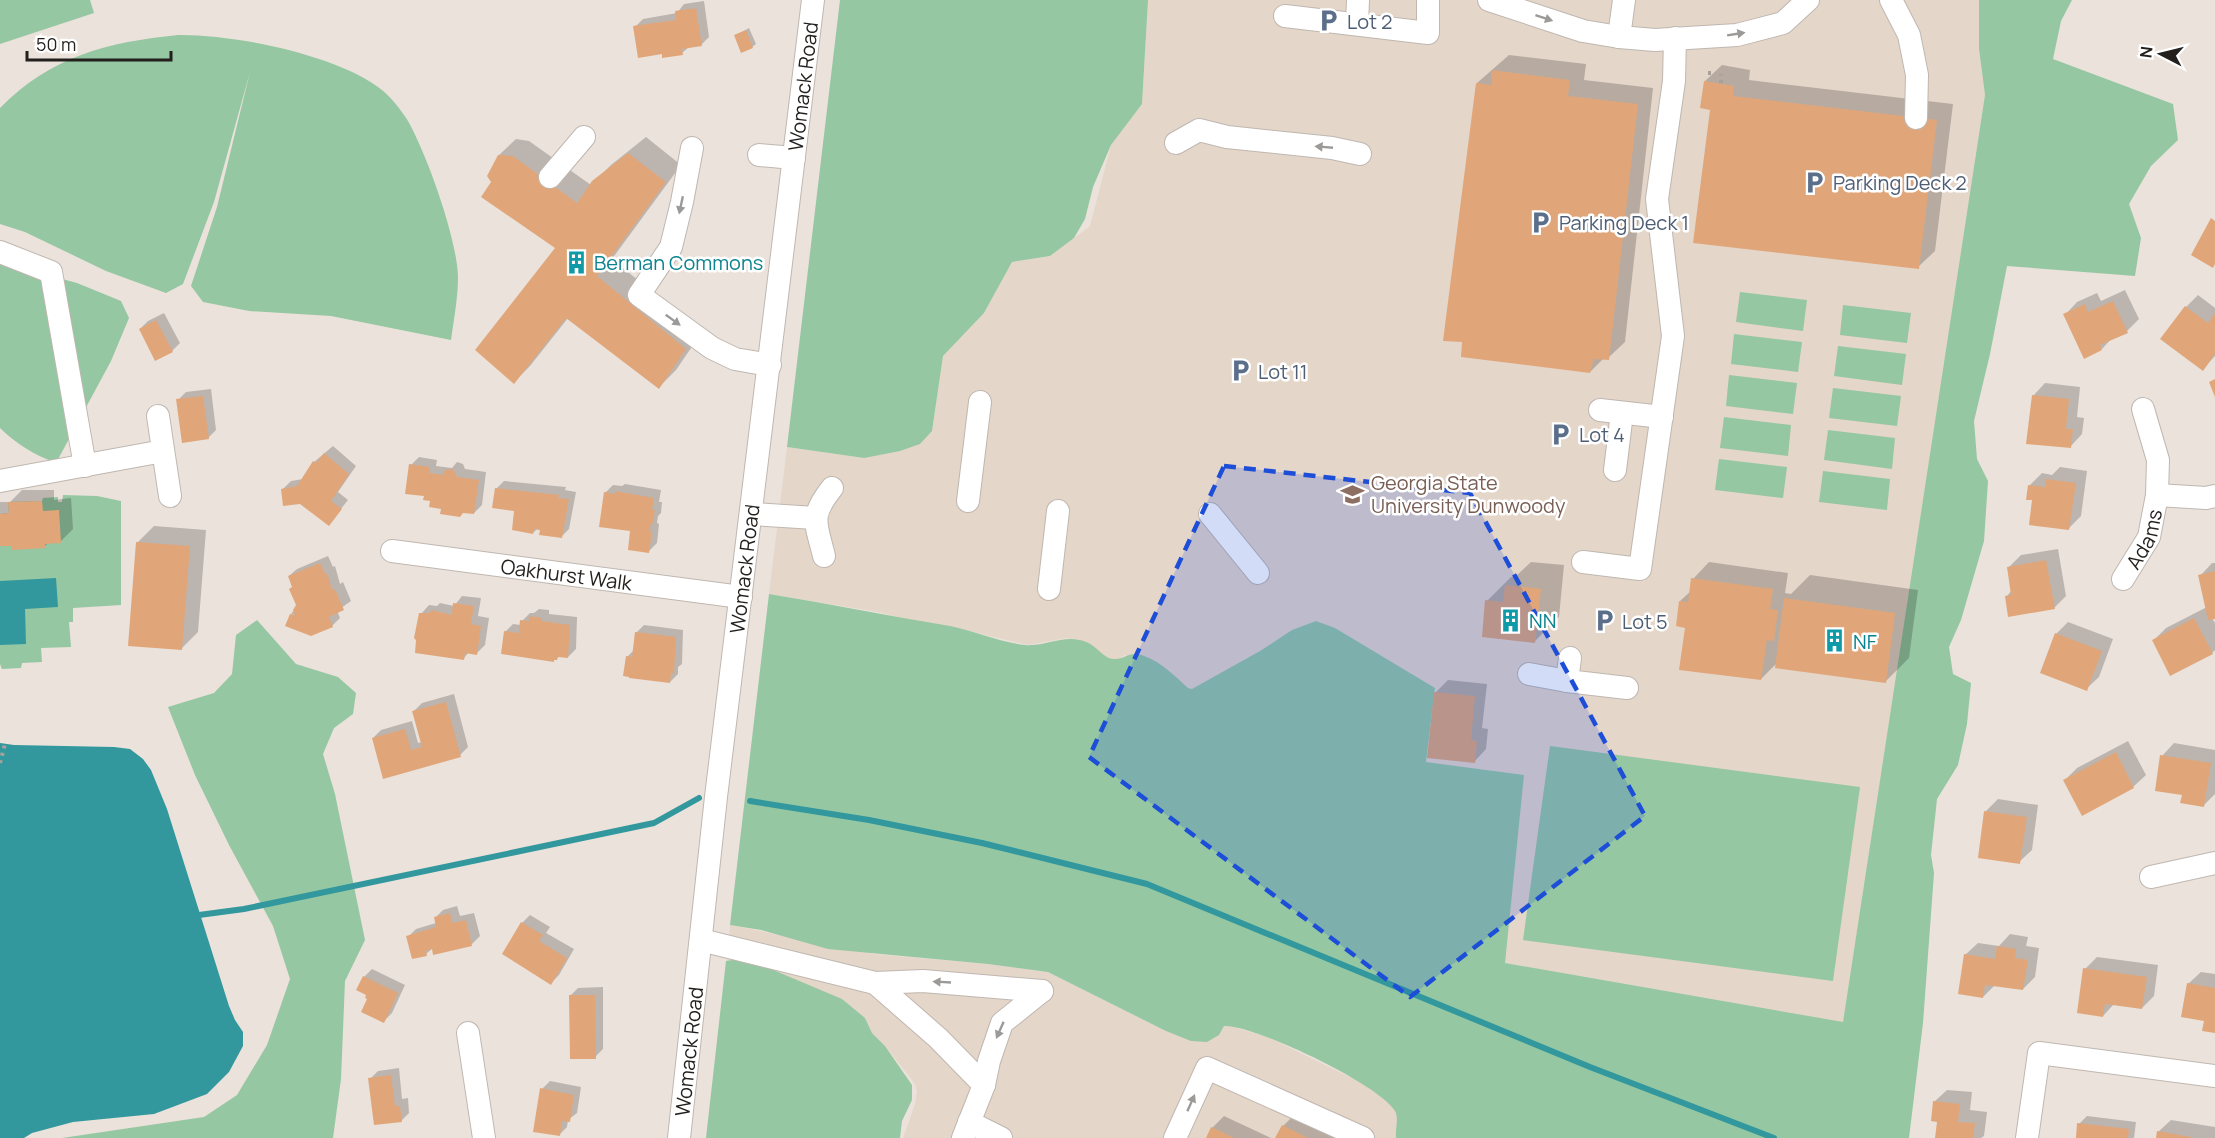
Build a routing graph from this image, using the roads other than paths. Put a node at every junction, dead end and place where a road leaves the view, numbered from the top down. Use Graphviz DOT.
graph roads {
  1 [pos="813,0"];
  2 [pos="1358,0"];
  3 [pos="1428,0"];
  4 [pos="1489,0"];
  5 [pos="1624,0"];
  6 [pos="1808,0"];
  7 [pos="1891,0"];
  8 [pos="1285,16"];
  9 [pos="1357,24"];
  10 [pos="1619,37"];
  11 [pos="1675,38"];
  12 [pos="1916,118"];
  13 [pos="584,137"];
  14 [pos="1176,143"];
  15 [pos="692,148"];
  16 [pos="1360,154"];
  17 [pos="759,155"];
  18 [pos="794,158"];
  19 [pos="550,177"];
  20 [pos="0,252"];
  21 [pos="770,366"];
  22 [pos="980,402"];
  23 [pos="2143,410"];
  24 [pos="158,416"];
  25 [pos="1662,417"];
  26 [pos="163,451"];
  27 [pos="85,466"];
  28 [pos="1615,470"];
  29 [pos="0,481"];
  30 [pos="832,488"];
  31 [pos="2157,495"];
  32 [pos="170,496"];
  33 [pos="2215,496"];
  34 [pos="968,501"];
  35 [pos="1058,511"];
  36 [pos="752,514"];
  37 [pos="1210,514"];
  38 [pos="815,518"];
  39 [pos="392,550"];
  40 [pos="824,556"];
  41 [pos="1583,562"];
  42 [pos="1258,573"];
  43 [pos="2123,579"];
  44 [pos="1049,589"];
  45 [pos="741,597"];
  46 [pos="1570,658"];
  47 [pos="1529,674"];
  48 [pos="1567,681"];
  49 [pos="1627,688"];
  50 [pos="2215,863"];
  51 [pos="2151,877"];
  52 [pos="700,940"];
  53 [pos="875,983"];
  54 [pos="468,1032"];
  55 [pos="2215,1076"];
  56 [pos="984,1085"];
  57 [pos="966,1130"];
  58 [pos="484,1138"];
  59 [pos="679,1138"];
  60 [pos="1001,1138"];
  61 [pos="1175,1138"];
  62 [pos="1363,1138"];
  63 [pos="2027,1138"];
  1 -- 18 [label="street, Womack Road"];
  2 -- 9 [label="street"];
  3 -- 9 [label="street"];
  4 -- 10 [label="street, one-way"];
  5 -- 10 [label="street"];
  11 -- 6 [label="street, one-way"];
  7 -- 12 [label="street"];
  8 -- 9 [label="street"];
  10 -- 11 [label="street"];
  11 -- 25 [label="street"];
  13 -- 19 [label="street"];
  16 -- 14 [label="street, one-way"];
  15 -- 21 [label="street, one-way"];
  17 -- 18 [label="street"];
  18 -- 21 [label="street, Womack Road"];
  20 -- 27 [label="street"];
  21 -- 36 [label="street, Womack Road"];
  22 -- 34 [label="street"];
  23 -- 31 [label="street, Adams"];
  24 -- 26 [label="street"];
  25 -- 28 [label="street"];
  25 -- 41 [label="street"];
  26 -- 27 [label="street"];
  26 -- 32 [label="street"];
  27 -- 29 [label="street"];
  30 -- 38 [label="street"];
  31 -- 33 [label="street, Adams"];
  31 -- 43 [label="street, Adams"];
  35 -- 44 [label="street"];
  36 -- 38 [label="street"];
  36 -- 45 [label="street, Womack Road"];
  37 -- 42 [label="street"];
  38 -- 40 [label="street"];
  39 -- 45 [label="street, Oakhurst Walk"];
  45 -- 52 [label="street, Womack Road"];
  46 -- 48 [label="street"];
  47 -- 48 [label="street"];
  48 -- 49 [label="street"];
  50 -- 51 [label="street"];
  52 -- 53 [label="street"];
  52 -- 59 [label="street, Womack Road"];
  53 -- 56 [label="street"];
  53 -- 56 [label="street"];
  54 -- 58 [label="street"];
  55 -- 63 [label="street"];
  56 -- 57 [label="street"];
  57 -- 60 [label="street"];
  61 -- 62 [label="street, one-way"];
}
